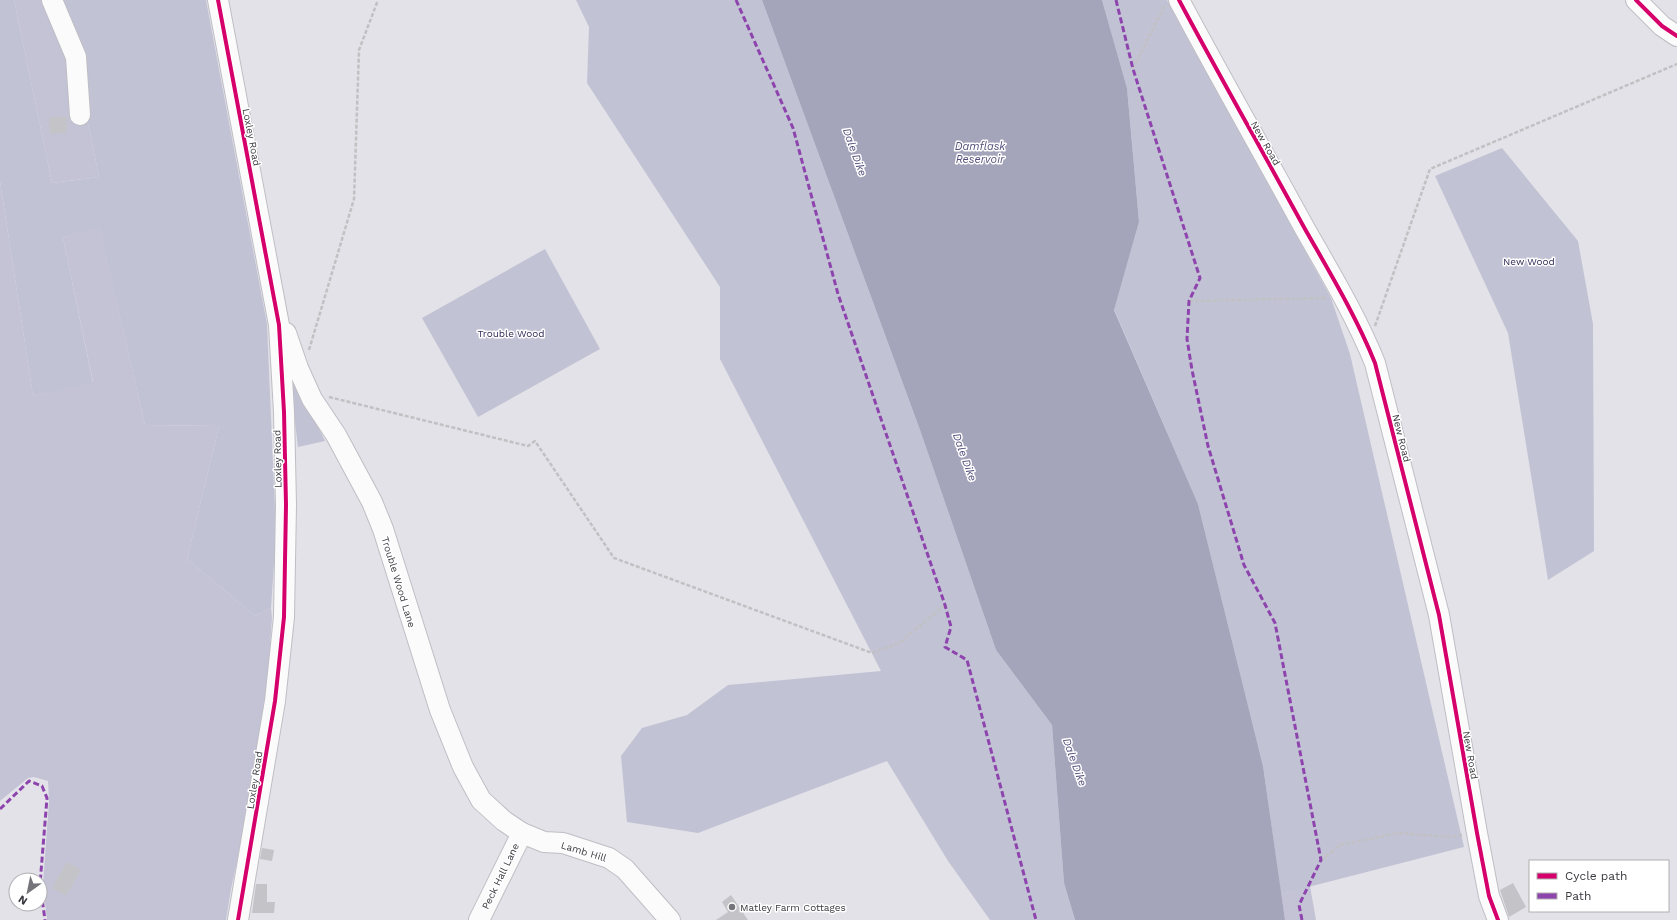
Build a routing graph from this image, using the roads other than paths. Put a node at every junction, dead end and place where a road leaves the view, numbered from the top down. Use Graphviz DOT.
graph roads {
  1 [pos="52,0"];
  2 [pos="218,0"];
  3 [pos="1173,0"];
  4 [pos="1636,0"];
  5 [pos="1677,36"];
  6 [pos="80,115"];
  7 [pos="278,325"];
  8 [pos="522,833"];
  9 [pos="238,920"];
  10 [pos="479,920"];
  11 [pos="670,920"];
  12 [pos="1498,920"];
  1 -- 6 [label="street"];
  2 -- 7 [label="street, Loxley Road"];
  3 -- 12 [label="street, New Road"];
  4 -- 5 [label="street"];
  7 -- 8 [label="street, Trouble Wood Lane"];
  7 -- 9 [label="street, Loxley Road"];
  8 -- 10 [label="street, Peck Hall Lane"];
  8 -- 11 [label="street, Lamb Hill"];
}
